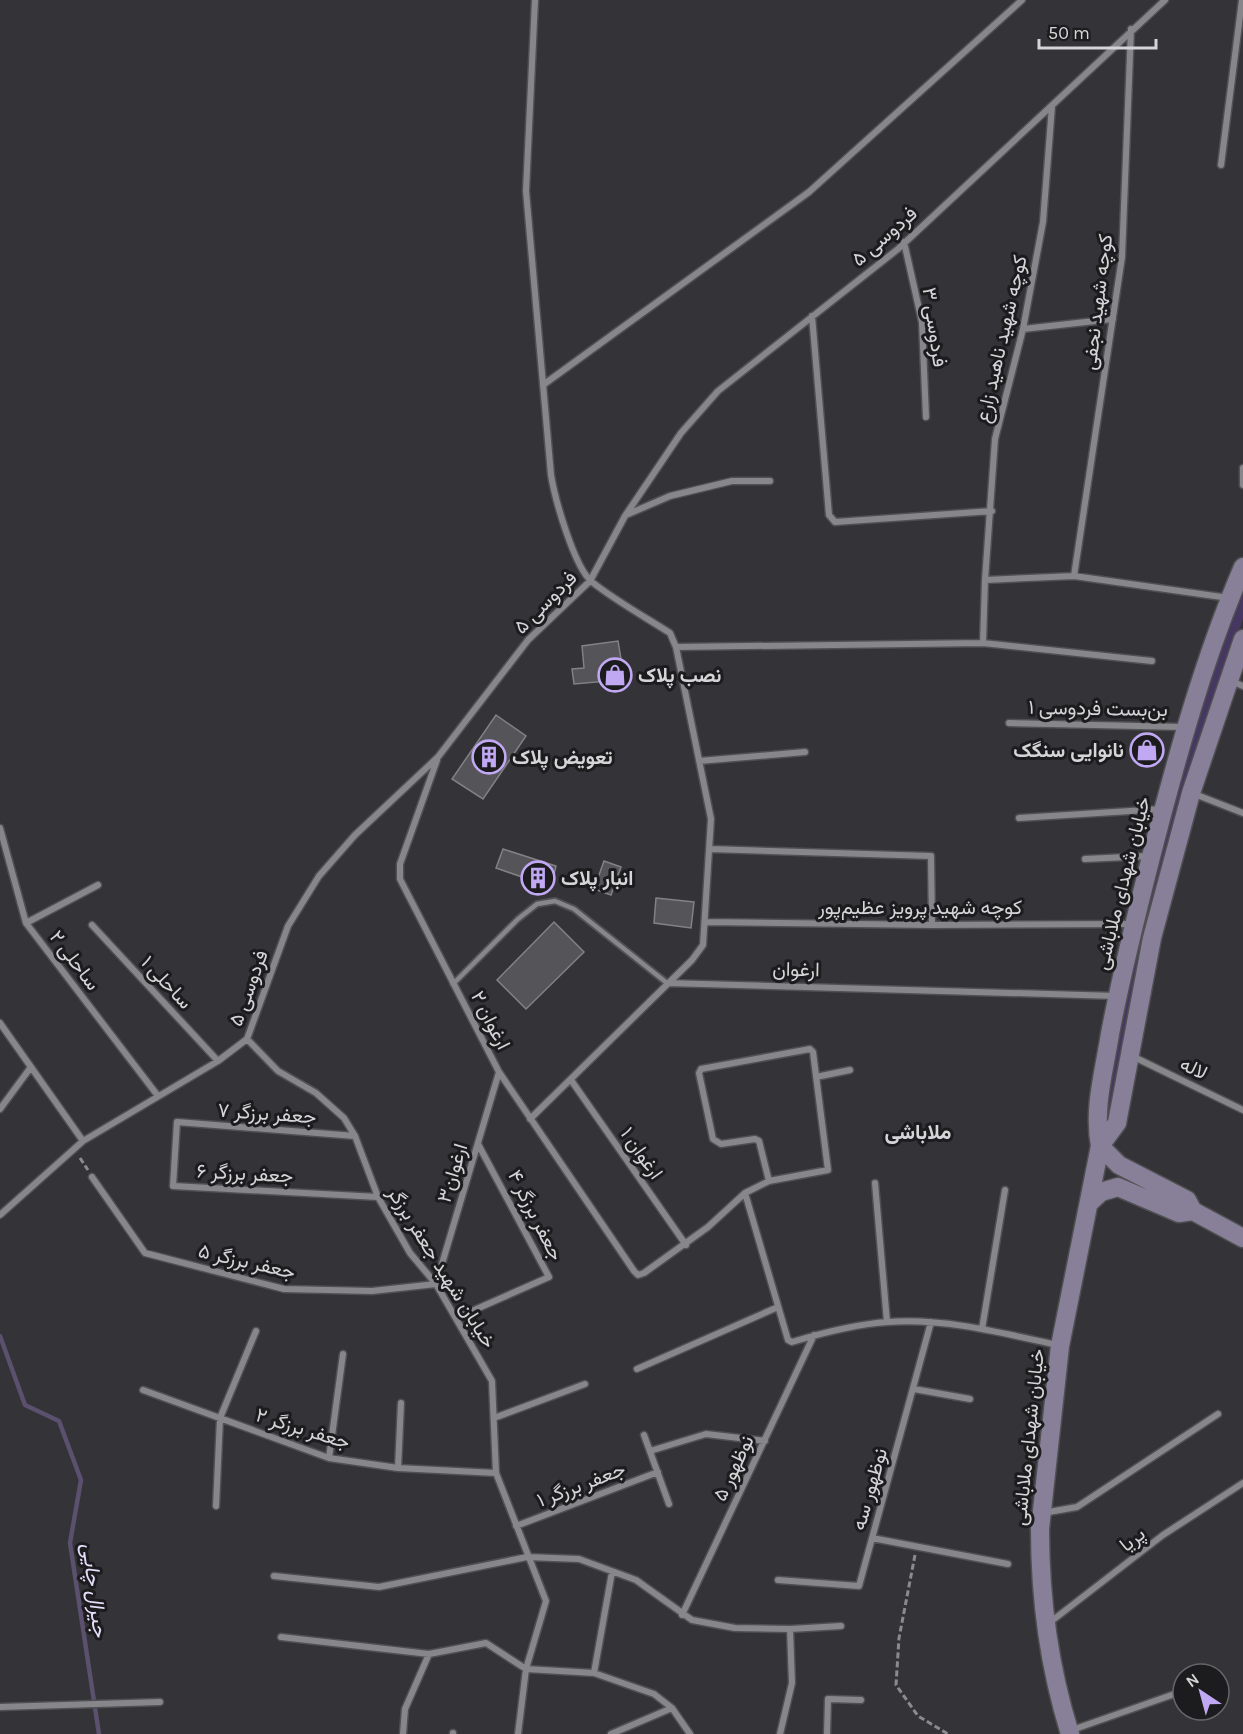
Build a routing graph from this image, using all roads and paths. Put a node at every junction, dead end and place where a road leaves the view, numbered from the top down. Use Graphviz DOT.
graph roads {
  1 [pos="536,0"];
  2 [pos="1022,0"];
  3 [pos="1165,0"];
  4 [pos="1242,0"];
  5 [pos="1131,29"];
  6 [pos="1052,106"];
  7 [pos="1221,165"];
  8 [pos="904,242"];
  9 [pos="812,316"];
  10 [pos="1113,319"];
  11 [pos="1023,329"];
  12 [pos="543,385"];
  13 [pos="926,417"];
  14 [pos="1243,468"];
  15 [pos="770,482"];
  16 [pos="1243,485"];
  17 [pos="992,511"];
  18 [pos="625,516"];
  19 [pos="1243,567"];
  20 [pos="1074,576"];
  21 [pos="590,580"];
  22 [pos="985,580"];
  23 [pos="1230,598"];
  24 [pos="1243,639"];
  25 [pos="983,643"];
  26 [pos="676,647"];
  27 [pos="1152,661"];
  28 [pos="1235,683"];
  29 [pos="1009,723"];
  30 [pos="1187,727"];
  31 [pos="805,752"];
  32 [pos="438,757"];
  33 [pos="699,761"];
  34 [pos="1191,793"];
  35 [pos="1162,808"];
  36 [pos="1243,813"];
  37 [pos="1019,819"];
  38 [pos="0,828"];
  39 [pos="710,849"];
  40 [pos="1151,856"];
  41 [pos="1086,859"];
  42 [pos="98,885"];
  43 [pos="706,922"];
  44 [pos="26,923"];
  45 [pos="1133,924"];
  46 [pos="92,925"];
  47 [pos="933,925"];
  48 [pos="667,982"];
  49 [pos="453,984"];
  50 [pos="1117,996"];
  51 [pos="0,1023"];
  52 [pos="247,1039"];
  53 [pos="1131,1056"];
  54 [pos="218,1061"];
  55 [pos="31,1067"];
  56 [pos="850,1070"];
  57 [pos="499,1072"];
  58 [pos="816,1077"];
  59 [pos="572,1080"];
  60 [pos="158,1096"];
  61 [pos="0,1109"];
  62 [pos="1243,1110"];
  63 [pos="530,1119"];
  64 [pos="177,1122"];
  65 [pos="355,1136"];
  66 [pos="83,1141"];
  67 [pos="478,1144"];
  68 [pos="1100,1146"];
  69 [pos="74,1149"];
  70 [pos="92,1177"];
  71 [pos="769,1181"];
  72 [pos="875,1184"];
  73 [pos="1005,1190"];
  74 [pos="745,1193"];
  75 [pos="378,1197"];
  76 [pos="1089,1203"];
  77 [pos="1193,1211"];
  78 [pos="1,1214"];
  79 [pos="1243,1238"];
  80 [pos="686,1245"];
  81 [pos="436,1284"];
  82 [pos="778,1307"];
  83 [pos="456,1318"];
  84 [pos="887,1322"];
  85 [pos="931,1322"];
  86 [pos="982,1329"];
  87 [pos="256,1331"];
  88 [pos="814,1335"];
  89 [pos="1060,1346"];
  90 [pos="343,1354"];
  91 [pos="637,1370"];
  92 [pos="585,1384"];
  93 [pos="914,1389"];
  94 [pos="142,1390"];
  95 [pos="970,1399"];
  96 [pos="401,1403"];
  97 [pos="1218,1414"];
  98 [pos="220,1418"];
  99 [pos="494,1418"];
  100 [pos="644,1435"];
  101 [pos="765,1441"];
  102 [pos="650,1451"];
  103 [pos="329,1458"];
  104 [pos="398,1468"];
  105 [pos="658,1472"];
  106 [pos="496,1473"];
  107 [pos="1243,1483"];
  108 [pos="669,1504"];
  109 [pos="216,1506"];
  110 [pos="1042,1513"];
  111 [pos="516,1526"];
  112 [pos="872,1538"];
  113 [pos="916,1546"];
  114 [pos="527,1557"];
  115 [pos="1008,1564"];
  116 [pos="612,1572"];
  117 [pos="274,1575"];
  118 [pos="778,1580"];
  119 [pos="682,1615"];
  120 [pos="841,1626"];
  121 [pos="1046,1626"];
  122 [pos="790,1629"];
  123 [pos="281,1637"];
  124 [pos="429,1654"];
  125 [pos="525,1669"];
  126 [pos="594,1673"];
  127 [pos="1171,1695"];
  128 [pos="861,1700"];
  129 [pos="160,1702"];
  130 [pos="0,1707"];
  131 [pos="672,1708"];
  132 [pos="1069,1733"];
  133 [pos="403,1734"];
  134 [pos="518,1734"];
  135 [pos="612,1734"];
  136 [pos="690,1734"];
  137 [pos="780,1734"];
  138 [pos="827,1734"];
  139 [pos="948,1734"];
  1 -- 12 [label="street"];
  2 -- 12 [label="street"];
  3 -- 5 [label="street, فردوسی ۵"];
  4 -- 7 [label="street"];
  5 -- 6 [label="street, فردوسی ۵"];
  5 -- 10 [label="street, کوچه شهید نجفی"];
  6 -- 8 [label="street, فردوسی ۵"];
  6 -- 11 [label="street, کوچه شهید ناهید زارع"];
  8 -- 9 [label="street, فردوسی ۵"];
  8 -- 13 [label="street, فردوسی ۳"];
  9 -- 17 [label="street"];
  9 -- 18 [label="street, فردوسی ۵"];
  10 -- 11 [label="street"];
  10 -- 20 [label="street, کوچه شهید نجفی"];
  11 -- 17 [label="street, کوچه شهید ناهید زارع"];
  12 -- 21 [label="street"];
  14 -- 16 [label="street"];
  15 -- 18 [label="street"];
  17 -- 22 [label="street, کوچه شهید ناهید زارع"];
  18 -- 21 [label="street, فردوسی ۵"];
  19 -- 23 [label="main road, خیابان شهدای ملاباشی"];
  20 -- 22 [label="street"];
  20 -- 23 [label="street"];
  21 -- 26 [label="street"];
  21 -- 32 [label="street, فردوسی ۵"];
  22 -- 25 [label="street, کوچه شهید ناهید زارع"];
  23 -- 30 [label="main road, خیابان شهدای ملاباشی"];
  24 -- 28 [label="main road, خیابان شهدای ملاباشی"];
  25 -- 26 [label="street"];
  25 -- 27 [label="street"];
  26 -- 33 [label="street"];
  28 -- 34 [label="main road, خیابان شهدای ملاباشی"];
  29 -- 30 [label="street, بن‌بست فردوسی ۱"];
  30 -- 35 [label="main road, خیابان شهدای ملاباشی"];
  31 -- 33 [label="street"];
  32 -- 49 [label="street, ارغوان ۲"];
  32 -- 52 [label="street, فردوسی ۵"];
  33 -- 39 [label="street"];
  34 -- 36 [label="street"];
  34 -- 53 [label="main road, خیابان شهدای ملاباشی"];
  35 -- 37 [label="street"];
  35 -- 40 [label="main road, خیابان شهدای ملاباشی"];
  38 -- 44 [label="street, ساحلی ۲"];
  39 -- 43 [label="street"];
  39 -- 47 [label="street"];
  40 -- 41 [label="street"];
  40 -- 45 [label="main road, خیابان شهدای ملاباشی"];
  42 -- 44 [label="street"];
  43 -- 47 [label="street, کوچه شهید پرویز عظیم‌پور"];
  43 -- 48 [label="street"];
  44 -- 60 [label="street, ساحلی ۲"];
  45 -- 47 [label="street, کوچه شهید پرویز عظیم‌پور"];
  45 -- 50 [label="main road, خیابان شهدای ملاباشی"];
  46 -- 54 [label="street, ساحلی ۱"];
  48 -- 49 [label="lane"];
  48 -- 50 [label="street, ارغوان"];
  48 -- 59 [label="street"];
  49 -- 57 [label="street, ارغوان ۲"];
  50 -- 68 [label="main road, خیابان شهدای ملاباشی"];
  51 -- 55 [label="street"];
  52 -- 54 [label="street, فردوسی ۵"];
  52 -- 65 [label="street, خیابان شهید جعفر برزگر"];
  53 -- 62 [label="street, لاله"];
  53 -- 68 [label="main road, خیابان شهدای ملاباشی"];
  54 -- 60 [label="street, فردوسی ۵"];
  55 -- 61 [label="street"];
  55 -- 66 [label="street"];
  56 -- 58 [label="street"];
  57 -- 63 [label="street, ارغوان ۲"];
  57 -- 67 [label="street, ارغوان۳"];
  58 -- 71 [label="street"];
  58 -- 71 [label="street"];
  59 -- 63 [label="street"];
  59 -- 80 [label="street, ارغوان ۱"];
  60 -- 66 [label="street, فردوسی ۵"];
  63 -- 80 [label="street, ارغوان ۲"];
  64 -- 65 [label="street, جعفر برزگر ۷"];
  64 -- 75 [label="street, جعفر برزگر ۶"];
  65 -- 75 [label="street, خیابان شهید جعفر برزگر"];
  66 -- 69 [label="street, فردوسی ۵"];
  67 -- 81 [label="street, ارغوان۳"];
  67 -- 83 [label="street, جعفر برزگر ۴"];
  68 -- 76 [label="main road, خیابان شهدای ملاباشی"];
  68 -- 77 [label="main road"];
  69 -- 70 [label="path"];
  69 -- 78 [label="street, فردوسی ۵"];
  70 -- 81 [label="street, جعفر برزگر ۵"];
  71 -- 74 [label="street"];
  72 -- 84 [label="street"];
  73 -- 86 [label="street"];
  74 -- 80 [label="street"];
  74 -- 82 [label="street"];
  75 -- 81 [label="street, خیابان شهید جعفر برزگر"];
  76 -- 77 [label="main road"];
  76 -- 89 [label="main road, خیابان شهدای ملاباشی"];
  77 -- 79 [label="main road"];
  81 -- 83 [label="street, خیابان شهید جعفر برزگر"];
  82 -- 88 [label="street"];
  82 -- 91 [label="street"];
  83 -- 99 [label="street, خیابان شهید جعفر برزگر"];
  84 -- 85 [label="street"];
  84 -- 88 [label="street"];
  85 -- 86 [label="street"];
  85 -- 93 [label="street, نوظهور سه"];
  86 -- 89 [label="street"];
  87 -- 98 [label="street"];
  88 -- 101 [label="street, نوظهور ۵"];
  89 -- 110 [label="main road, خیابان شهدای ملاباشی"];
  90 -- 103 [label="street"];
  92 -- 99 [label="street"];
  93 -- 95 [label="street"];
  93 -- 112 [label="street, نوظهور سه"];
  94 -- 98 [label="street, جعفر برزگر ۲"];
  96 -- 104 [label="street"];
  97 -- 110 [label="street"];
  98 -- 103 [label="street, جعفر برزگر ۲"];
  98 -- 109 [label="street"];
  99 -- 106 [label="street, خیابان شهید جعفر برزگر"];
  100 -- 102 [label="street"];
  101 -- 102 [label="street"];
  101 -- 119 [label="street, نوظهور ۵"];
  102 -- 105 [label="street"];
  103 -- 104 [label="street, جعفر برزگر ۲"];
  104 -- 106 [label="street, جعفر برزگر ۲"];
  105 -- 108 [label="street"];
  105 -- 111 [label="street, جعفر برزگر ۱"];
  106 -- 111 [label="street, خیابان شهید جعفر برزگر"];
  107 -- 121 [label="street, پریا"];
  110 -- 121 [label="main road, خیابان شهدای ملاباشی"];
  111 -- 114 [label="street, خیابان شهید جعفر برزگر"];
  112 -- 113 [label="street"];
  112 -- 118 [label="street, نوظهور سه"];
  113 -- 115 [label="street"];
  113 -- 139 [label="path"];
  114 -- 116 [label="street"];
  114 -- 117 [label="street"];
  114 -- 125 [label="street, خیابان شهید جعفر برزگر"];
  116 -- 119 [label="street"];
  116 -- 126 [label="street"];
  119 -- 122 [label="street"];
  120 -- 122 [label="street"];
  121 -- 132 [label="main road, خیابان شهدای ملاباشی"];
  122 -- 137 [label="street"];
  123 -- 124 [label="street"];
  124 -- 125 [label="street"];
  124 -- 133 [label="street"];
  125 -- 126 [label="street"];
  125 -- 134 [label="street, خیابان شهید جعفر برزگر"];
  126 -- 131 [label="street"];
  127 -- 132 [label="street"];
  128 -- 138 [label="street"];
  129 -- 130 [label="street"];
  131 -- 135 [label="street"];
  131 -- 136 [label="street"];
}
